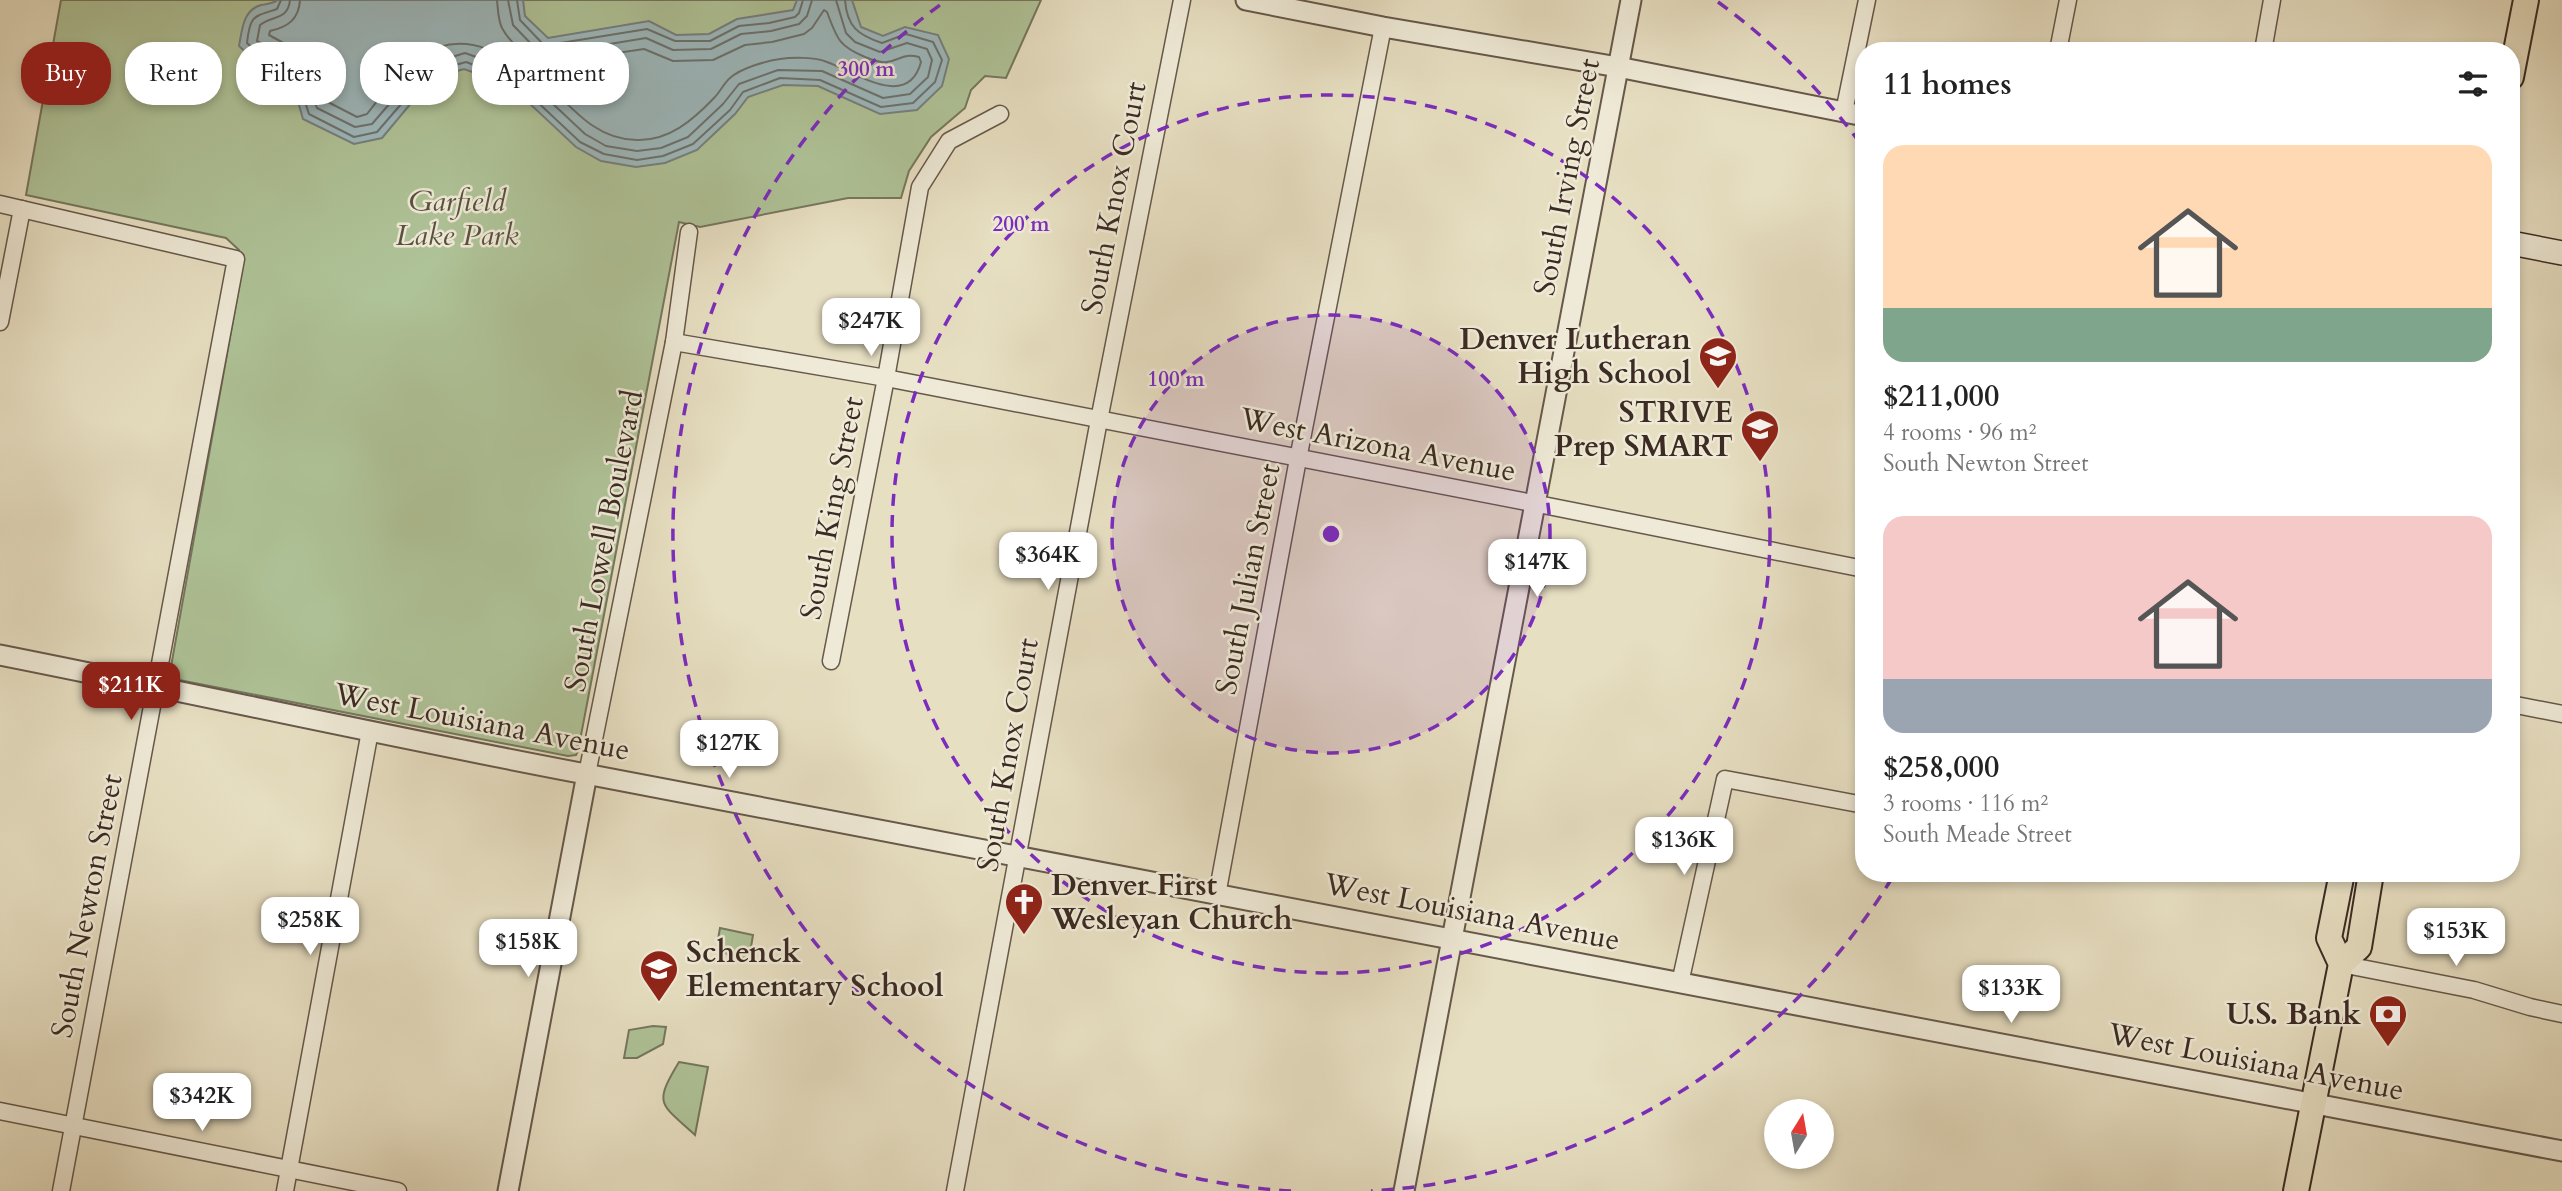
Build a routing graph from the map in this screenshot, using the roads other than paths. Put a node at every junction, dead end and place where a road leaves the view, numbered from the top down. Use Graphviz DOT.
graph roads {
  1 [pos="1182,0"];
  2 [pos="1246,0"];
  3 [pos="1631,0"];
  4 [pos="1867,0"];
  5 [pos="2068,0"];
  6 [pos="2272,0"];
  7 [pos="2526,0"];
  8 [pos="1382,27"];
  9 [pos="1862,42"];
  10 [pos="2060,42"];
  11 [pos="2265,42"];
  12 [pos="2518,42"];
  13 [pos="1618,67"];
  14 [pos="1000,114"];
  15 [pos="1854,114"];
  16 [pos="0,204"];
  17 [pos="22,209"];
  18 [pos="689,232"];
  19 [pos="2520,245"];
  20 [pos="2562,253"];
  21 [pos="0,322"];
  22 [pos="674,342"];
  23 [pos="886,378"];
  24 [pos="1099,420"];
  25 [pos="1298,458"];
  26 [pos="1535,503"];
  27 [pos="1855,567"];
  28 [pos="0,655"];
  29 [pos="831,661"];
  30 [pos="156,686"];
  31 [pos="2520,706"];
  32 [pos="2562,713"];
  33 [pos="370,731"];
  34 [pos="587,775"];
  35 [pos="1855,803"];
  36 [pos="1019,855"];
  37 [pos="2340,882"];
  38 [pos="2370,882"];
  39 [pos="1217,895"];
  40 [pos="1452,936"];
  41 [pos="2341,964"];
  42 [pos="1680,982"];
  43 [pos="2562,1014"];
  44 [pos="2314,1103"];
  45 [pos="0,1111"];
  46 [pos="74,1126"];
  47 [pos="2562,1152"];
  48 [pos="290,1169"];
  49 [pos="61,1191"];
  50 [pos="285,1191"];
  51 [pos="398,1191"];
  52 [pos="508,1191"];
  53 [pos="955,1191"];
  54 [pos="1404,1191"];
  55 [pos="2296,1191"];
  1 -- 24 [label="street, South Knox Court"];
  2 -- 8 [label="street"];
  3 -- 13 [label="street, South Irving Street"];
  4 -- 9 [label="street"];
  5 -- 10 [label="street"];
  6 -- 11 [label="street"];
  7 -- 12 [label="main road"];
  8 -- 13 [label="street"];
  8 -- 25 [label="street, South Julian Street"];
  13 -- 15 [label="street"];
  13 -- 26 [label="street, South Irving Street"];
  14 -- 23 [label="street, South King Street"];
  16 -- 17 [label="street"];
  17 -- 21 [label="street"];
  17 -- 30 [label="street, South Newton Street"];
  18 -- 22 [label="street, South Lowell Boulevard"];
  19 -- 20 [label="main road"];
  22 -- 23 [label="street, West Arizona Avenue"];
  22 -- 34 [label="street, South Lowell Boulevard"];
  23 -- 24 [label="street, West Arizona Avenue"];
  23 -- 29 [label="street, South King Street"];
  24 -- 25 [label="street, West Arizona Avenue"];
  24 -- 36 [label="street, South Knox Court"];
  25 -- 26 [label="street, West Arizona Avenue"];
  25 -- 39 [label="street, South Julian Street"];
  26 -- 27 [label="street, West Arizona Avenue"];
  26 -- 40 [label="street, South Irving Street"];
  28 -- 30 [label="street, West Louisiana Avenue"];
  30 -- 33 [label="street, West Louisiana Avenue"];
  30 -- 46 [label="street, South Newton Street"];
  31 -- 32 [label="street"];
  33 -- 34 [label="street, West Louisiana Avenue"];
  33 -- 48 [label="street"];
  34 -- 36 [label="street, West Louisiana Avenue"];
  34 -- 52 [label="street, South Lowell Boulevard"];
  35 -- 42 [label="street"];
  36 -- 39 [label="street, West Louisiana Avenue"];
  36 -- 53 [label="street, South Knox Court"];
  37 -- 41 [label="main road"];
  38 -- 41 [label="main road"];
  39 -- 40 [label="street, West Louisiana Avenue"];
  40 -- 42 [label="street, West Louisiana Avenue"];
  40 -- 54 [label="street, South Irving Street"];
  41 -- 43 [label="street"];
  41 -- 44 [label="main road"];
  42 -- 44 [label="street, West Louisiana Avenue"];
  44 -- 47 [label="street, West Louisiana Avenue"];
  44 -- 55 [label="main road"];
  45 -- 46 [label="street"];
  46 -- 48 [label="street"];
  46 -- 49 [label="street, South Newton Street"];
  48 -- 50 [label="street"];
  48 -- 51 [label="street"];
}
